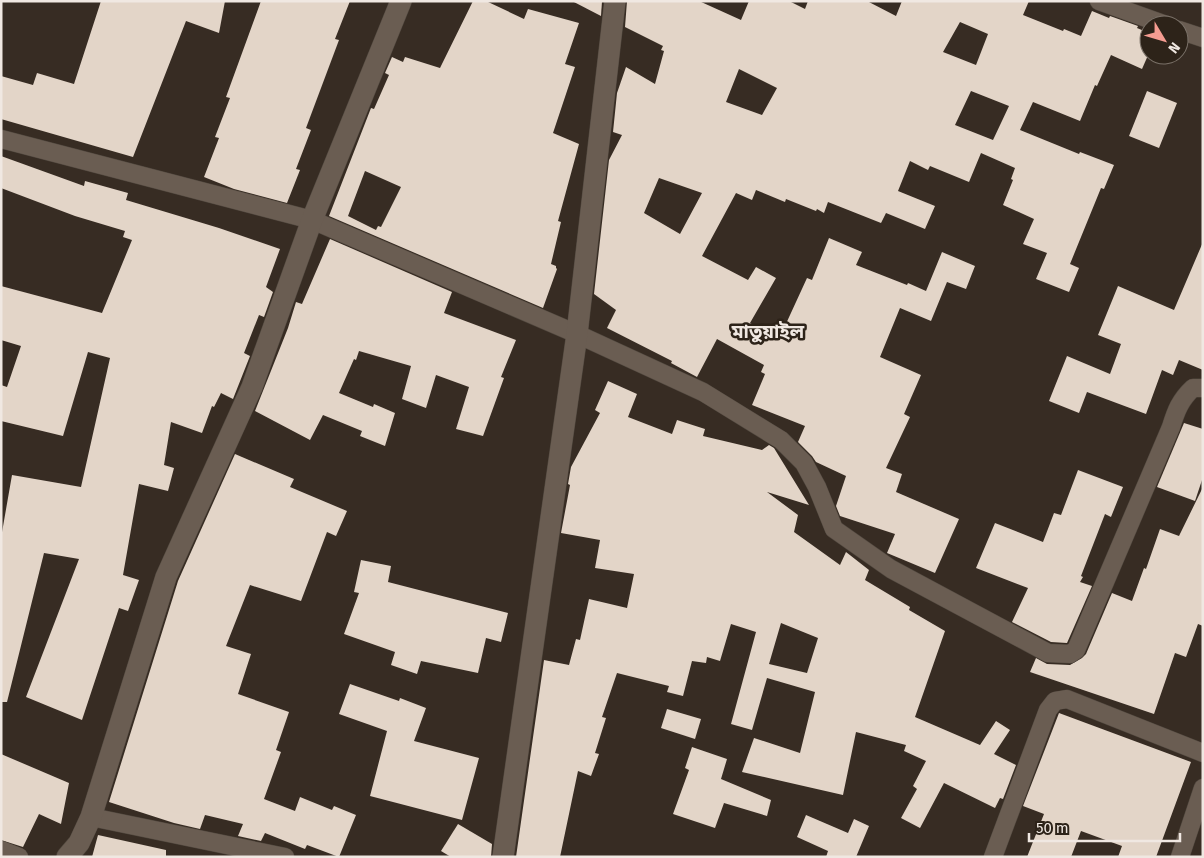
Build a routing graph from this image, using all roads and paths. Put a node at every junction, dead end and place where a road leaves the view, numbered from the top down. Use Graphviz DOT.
graph roads {
  1 [pos="401,1"];
  2 [pos="615,1"];
  3 [pos="1099,1"];
  4 [pos="1139,15"];
  5 [pos="1189,33"];
  6 [pos="1203,38"];
  7 [pos="1,140"];
  8 [pos="312,220"];
  9 [pos="577,334"];
  10 [pos="1203,388"];
  11 [pos="1203,752"];
  12 [pos="1203,788"];
  13 [pos="91,817"];
  14 [pos="1,850"];
  15 [pos="19,857"];
  16 [pos="67,857"];
  17 [pos="285,857"];
  18 [pos="502,857"];
  19 [pos="993,857"];
  20 [pos="1180,857"];
  1 -- 8 [label="street"];
  2 -- 9 [label="street"];
  3 -- 4 [label="street"];
  5 -- 6 [label="street"];
  7 -- 8 [label="street"];
  8 -- 9 [label="street"];
  8 -- 13 [label="street"];
  9 -- 10 [label="street"];
  9 -- 18 [label="street"];
  11 -- 19 [label="street"];
  12 -- 20 [label="street"];
  13 -- 16 [label="street"];
  13 -- 17 [label="street"];
  14 -- 15 [label="street"];
}
